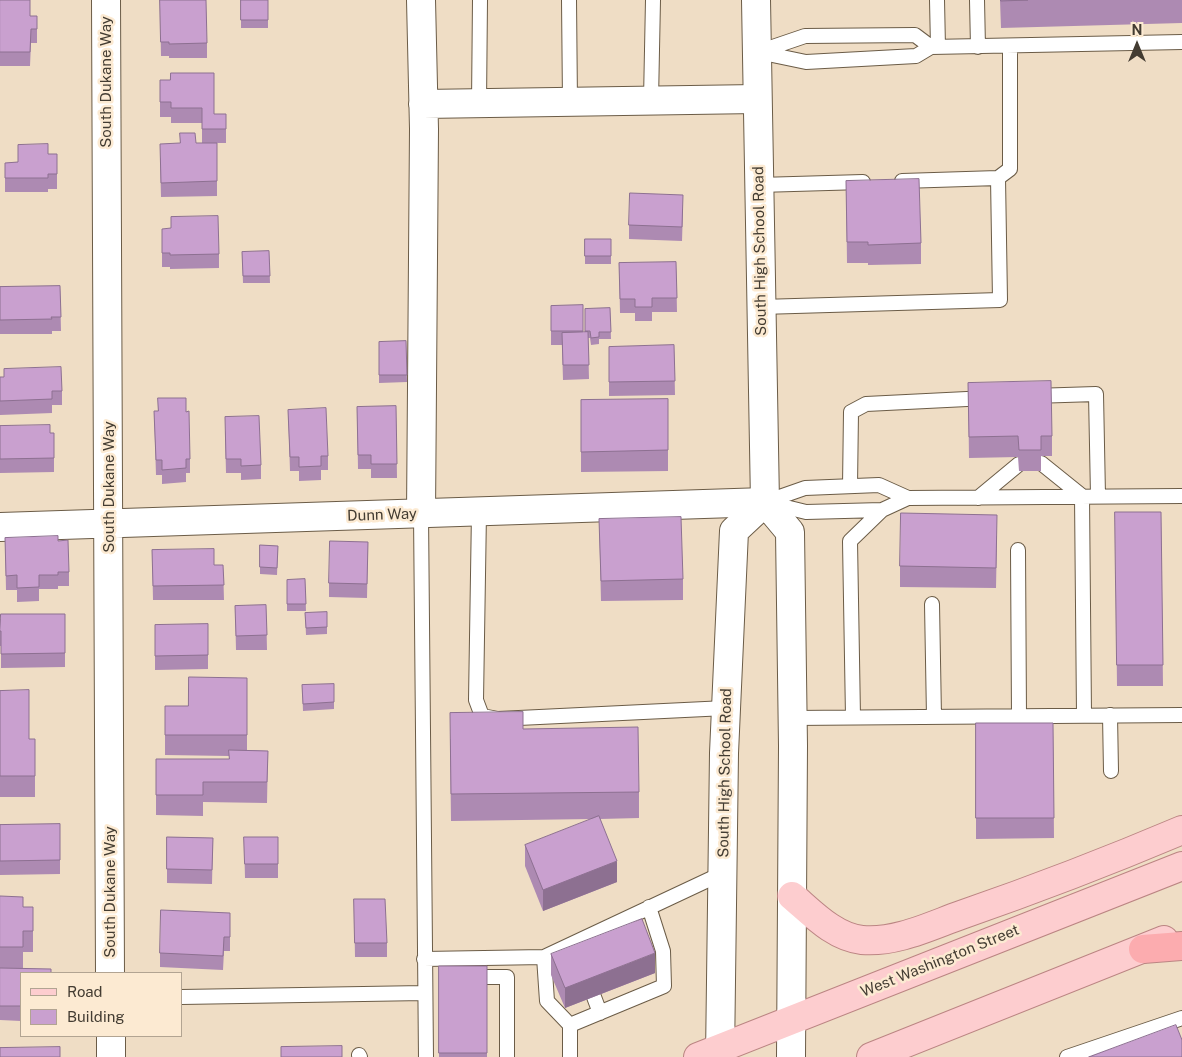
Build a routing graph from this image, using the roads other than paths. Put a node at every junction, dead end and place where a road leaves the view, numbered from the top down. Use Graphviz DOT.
graph roads {
  1 [pos="106,0"];
  2 [pos="421,0"];
  3 [pos="480,0"];
  4 [pos="569,0"];
  5 [pos="652,0"];
  6 [pos="756,0"];
  7 [pos="937,0"];
  8 [pos="977,0"];
  9 [pos="1182,42"];
  10 [pos="1010,46"];
  11 [pos="934,47"];
  12 [pos="978,47"];
  13 [pos="758,52"];
  14 [pos="757,99"];
  15 [pos="651,100"];
  16 [pos="570,102"];
  17 [pos="479,103"];
  18 [pos="423,104"];
  19 [pos="998,178"];
  20 [pos="759,185"];
  21 [pos="761,307"];
  22 [pos="1004,397"];
  23 [pos="1022,397"];
  24 [pos="1041,463"];
  25 [pos="1018,464"];
  26 [pos="850,486"];
  27 [pos="1082,496"];
  28 [pos="1098,496"];
  29 [pos="1182,496"];
  30 [pos="908,498"];
  31 [pos="978,498"];
  32 [pos="765,502"];
  33 [pos="882,510"];
  34 [pos="479,512"];
  35 [pos="421,514"];
  36 [pos="109,524"];
  37 [pos="0,527"];
  38 [pos="1018,550"];
  39 [pos="932,604"];
  40 [pos="726,708"];
  41 [pos="1182,715"];
  42 [pos="1019,716"];
  43 [pos="1084,716"];
  44 [pos="1110,716"];
  45 [pos="853,717"];
  46 [pos="934,717"];
  47 [pos="792,718"];
  48 [pos="1111,771"];
  49 [pos="1182,830"];
  50 [pos="1182,866"];
  51 [pos="723,873"];
  52 [pos="792,896"];
  53 [pos="649,907"];
  54 [pos="608,927"];
  55 [pos="1182,933"];
  56 [pos="575,942"];
  57 [pos="613,942"];
  58 [pos="1182,946"];
  59 [pos="1143,948"];
  60 [pos="580,956"];
  61 [pos="544,957"];
  62 [pos="465,958"];
  63 [pos="424,959"];
  64 [pos="110,972"];
  65 [pos="628,984"];
  66 [pos="424,993"];
  67 [pos="182,997"];
  68 [pos="594,997"];
  69 [pos="634,998"];
  70 [pos="600,1013"];
  71 [pos="1182,1018"];
  72 [pos="792,1020"];
  73 [pos="570,1025"];
  74 [pos="111,1037"];
  75 [pos="713,1054"];
  76 [pos="111,1057"];
  77 [pos="426,1057"];
  78 [pos="508,1057"];
  79 [pos="570,1057"];
  80 [pos="791,1057"];
  81 [pos="871,1057"];
  82 [pos="1067,1057"];
  1 -- 36 [label="street, South Dukane Way"];
  2 -- 18 [label="street"];
  3 -- 17 [label="lane"];
  4 -- 16 [label="lane"];
  5 -- 15 [label="lane"];
  6 -- 13 [label="street, South High School Road"];
  7 -- 11 [label="lane"];
  8 -- 12 [label="lane"];
  9 -- 10 [label="lane"];
  10 -- 12 [label="lane"];
  10 -- 19 [label="lane"];
  11 -- 12 [label="lane"];
  11 -- 13 [label="lane"];
  11 -- 13 [label="lane"];
  13 -- 14 [label="street, South High School Road"];
  14 -- 15 [label="street"];
  14 -- 20 [label="street, South High School Road"];
  15 -- 16 [label="street"];
  16 -- 17 [label="street"];
  17 -- 18 [label="street"];
  18 -- 35 [label="street"];
  19 -- 20 [label="lane"];
  19 -- 21 [label="lane"];
  20 -- 21 [label="street, South High School Road"];
  21 -- 32 [label="street, South High School Road"];
  22 -- 26 [label="lane"];
  23 -- 28 [label="lane"];
  24 -- 27 [label="lane"];
  25 -- 31 [label="lane"];
  26 -- 30 [label="lane"];
  26 -- 32 [label="lane"];
  27 -- 28 [label="lane"];
  27 -- 31 [label="lane"];
  27 -- 43 [label="lane"];
  28 -- 29 [label="lane"];
  30 -- 31 [label="lane"];
  30 -- 33 [label="lane"];
  32 -- 33 [label="lane"];
  32 -- 34 [label="street, Dunn Way"];
  32 -- 40 [label="street, South High School Road"];
  32 -- 47 [label="street"];
  33 -- 45 [label="lane"];
  34 -- 35 [label="street, Dunn Way"];
  34 -- 40 [label="lane"];
  35 -- 36 [label="street, Dunn Way"];
  35 -- 63 [label="lane"];
  36 -- 37 [label="street, Dunn Way"];
  36 -- 64 [label="street, South Dukane Way"];
  38 -- 42 [label="lane"];
  39 -- 46 [label="lane"];
  40 -- 51 [label="street, South High School Road"];
  41 -- 44 [label="lane"];
  42 -- 43 [label="lane"];
  42 -- 46 [label="lane"];
  43 -- 44 [label="lane"];
  44 -- 48 [label="lane"];
  45 -- 46 [label="lane"];
  45 -- 47 [label="lane"];
  47 -- 52 [label="street"];
  49 -- 52 [label="main road"];
  50 -- 72 [label="main road, West Washington Street"];
  51 -- 53 [label="lane"];
  51 -- 75 [label="street, South High School Road"];
  52 -- 72 [label="street"];
  53 -- 54 [label="lane"];
  53 -- 69 [label="lane"];
  54 -- 56 [label="lane"];
  54 -- 57 [label="lane"];
  55 -- 59 [label="main road"];
  56 -- 60 [label="lane"];
  56 -- 61 [label="lane"];
  58 -- 59 [label="highway"];
  59 -- 81 [label="main road"];
  61 -- 62 [label="lane"];
  61 -- 73 [label="lane"];
  62 -- 63 [label="lane"];
  62 -- 78 [label="lane"];
  63 -- 66 [label="lane"];
  65 -- 69 [label="lane"];
  66 -- 67 [label="lane"];
  66 -- 77 [label="lane"];
  68 -- 70 [label="lane"];
  69 -- 70 [label="lane"];
  70 -- 73 [label="lane"];
  71 -- 82 [label="lane"];
  72 -- 75 [label="main road, West Washington Street"];
  72 -- 80 [label="street"];
  73 -- 79 [label="lane"];
  74 -- 76 [label="street"];
}
